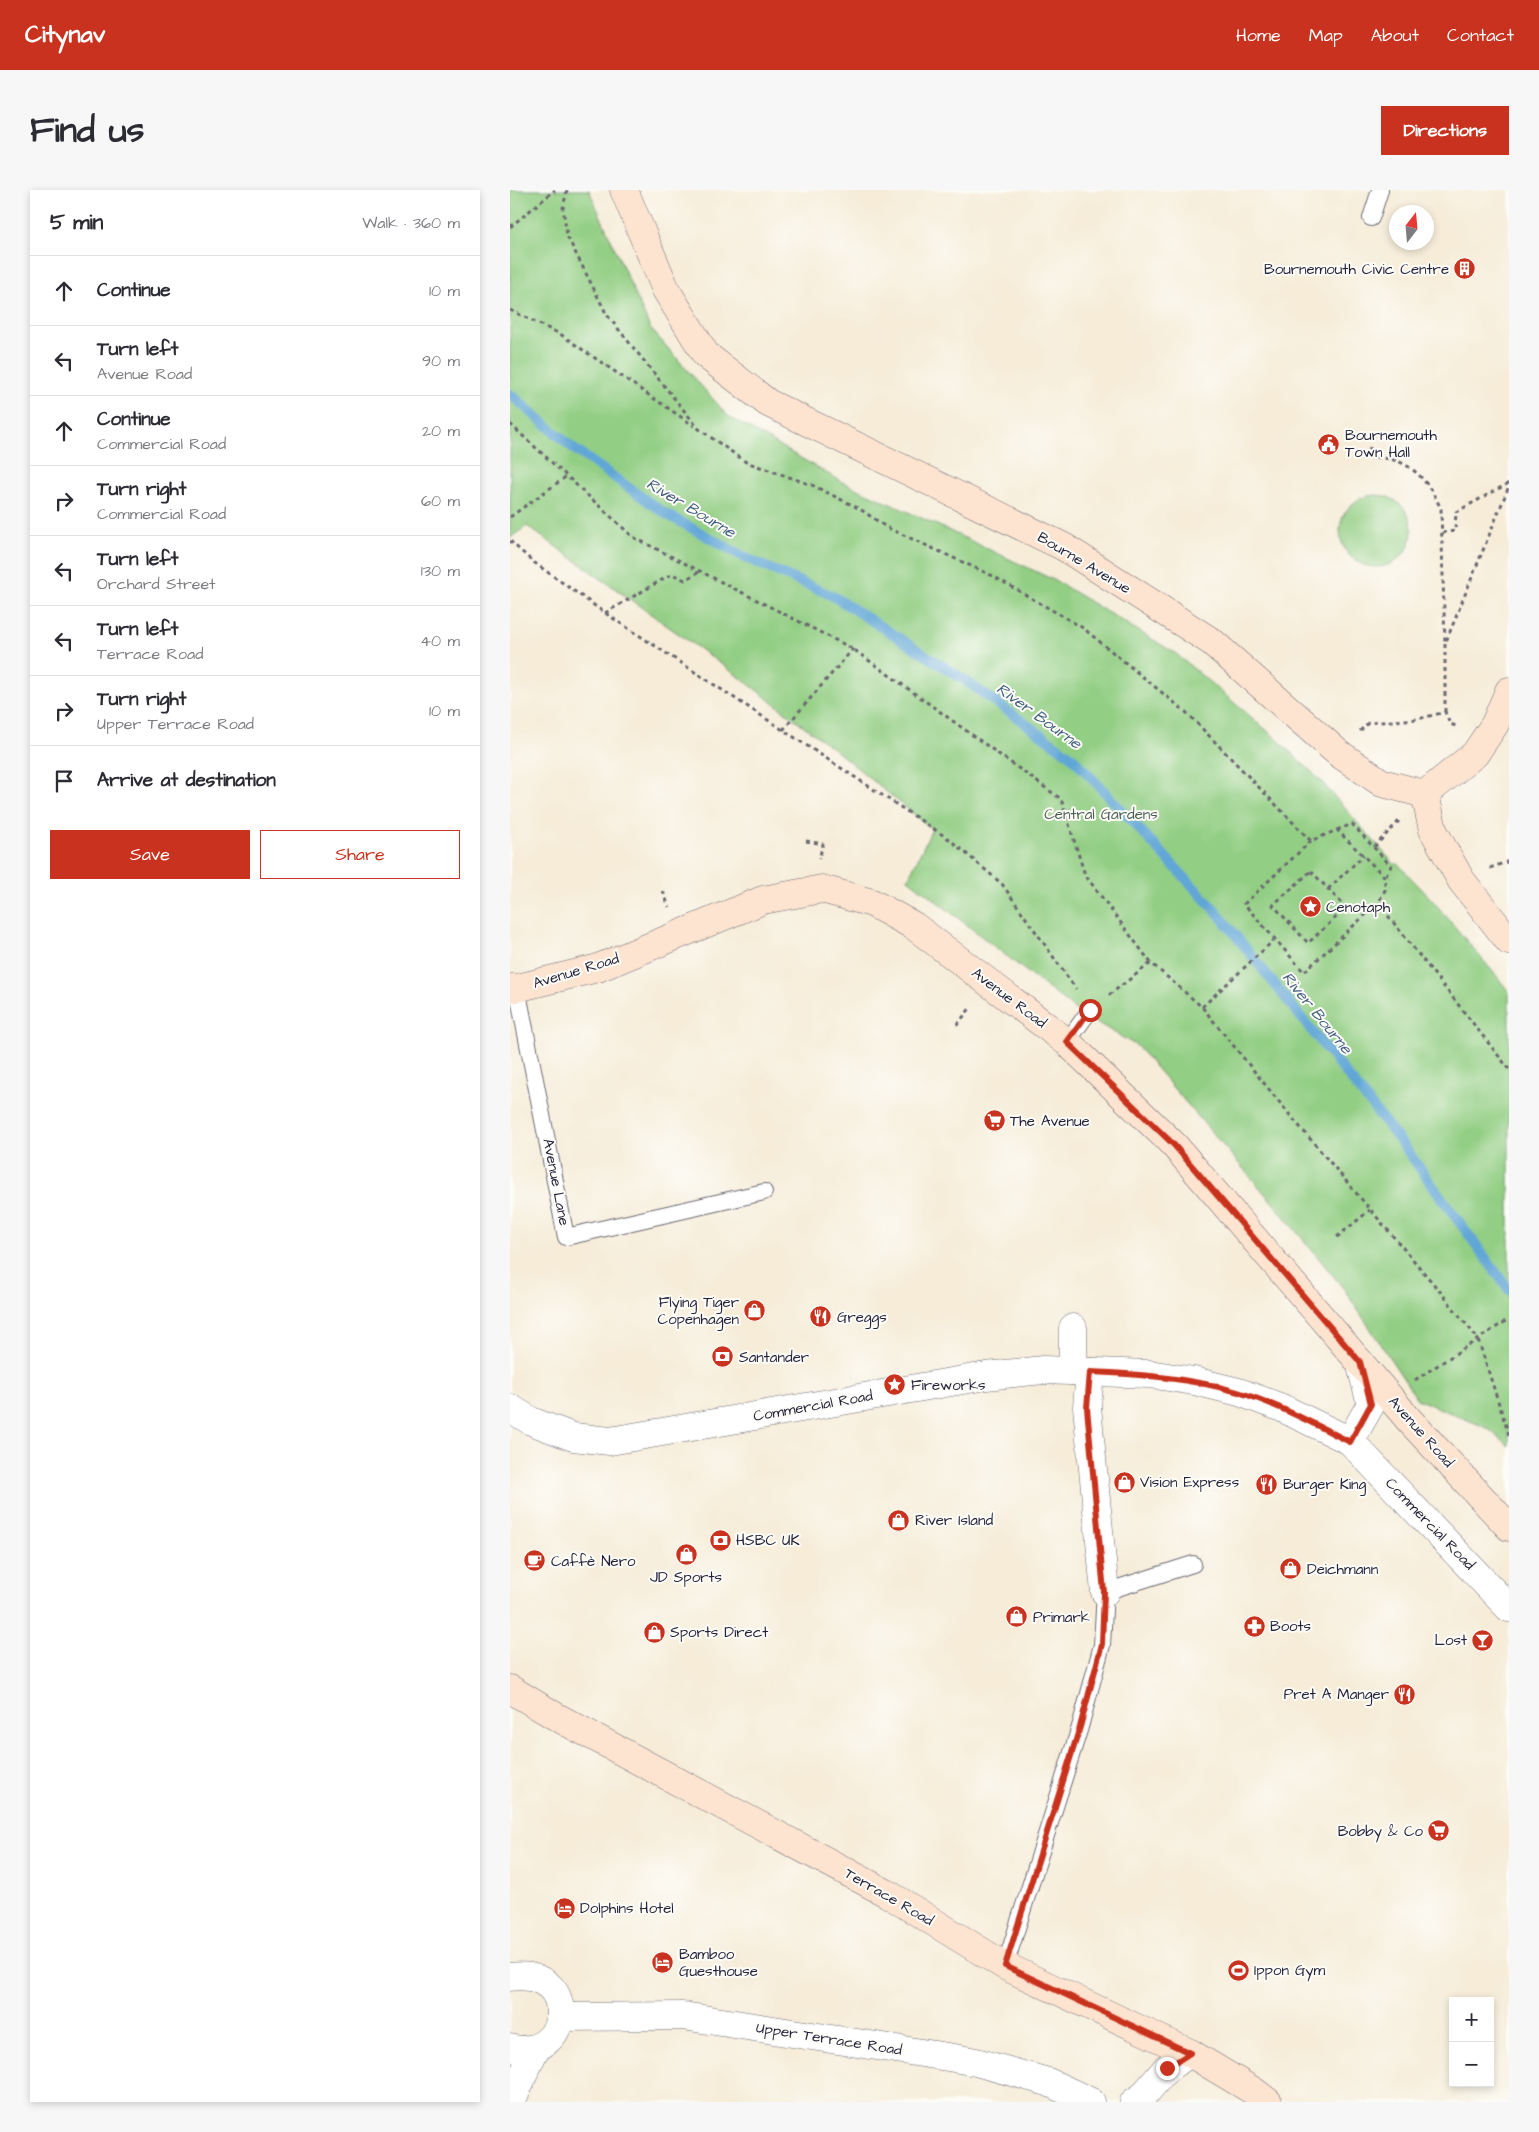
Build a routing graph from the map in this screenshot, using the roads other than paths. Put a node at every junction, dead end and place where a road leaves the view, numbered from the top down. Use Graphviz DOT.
graph roads {
  1 [pos="624,190"];
  2 [pos="1380,190"];
  3 [pos="1371,218"];
  4 [pos="1509,691"];
  5 [pos="1425,794"];
  6 [pos="1509,941"];
  7 [pos="514,988"];
  8 [pos="1090,1010"];
  9 [pos="1067,1042"];
  10 [pos="764,1192"];
  11 [pos="1073,1328"];
  12 [pos="1360,1362"];
  13 [pos="1081,1372"];
  14 [pos="510,1408"];
  15 [pos="1350,1442"];
  16 [pos="1509,1527"];
  17 [pos="1193,1564"];
  18 [pos="1104,1592"];
  19 [pos="1509,1608"];
  20 [pos="510,1689"];
  21 [pos="510,1954"];
  22 [pos="1005,1966"];
  23 [pos="519,1976"];
  24 [pos="560,2017"];
  25 [pos="522,2048"];
  26 [pos="1190,2053"];
  27 [pos="1257,2099"];
  28 [pos="511,2102"];
  29 [pos="1091,2102"];
  30 [pos="1134,2102"];
  1 -- 5 [label="street, Bourne Avenue"];
  2 -- 3 [label="lane"];
  4 -- 5 [label="street"];
  5 -- 6 [label="street"];
  7 -- 9 [label="street, Avenue Road"];
  7 -- 10 [label="lane, Avenue Lane"];
  8 -- 9 [label="lane"];
  9 -- 12 [label="street, Avenue Road"];
  11 -- 13 [label="street"];
  12 -- 15 [label="street"];
  12 -- 16 [label="street, Avenue Road"];
  13 -- 14 [label="street, Commercial Road"];
  13 -- 15 [label="street, Commercial Road"];
  13 -- 18 [label="street"];
  15 -- 19 [label="street, Commercial Road"];
  17 -- 18 [label="lane"];
  18 -- 22 [label="lane"];
  20 -- 22 [label="street, Terrace Road"];
  21 -- 23 [label="street"];
  22 -- 26 [label="street, Terrace Road"];
  23 -- 24 [label="street"];
  24 -- 25 [label="street"];
  24 -- 29 [label="street, Upper Terrace Road"];
  25 -- 28 [label="street"];
  26 -- 27 [label="street, Terrace Road"];
  26 -- 30 [label="street"];
}
